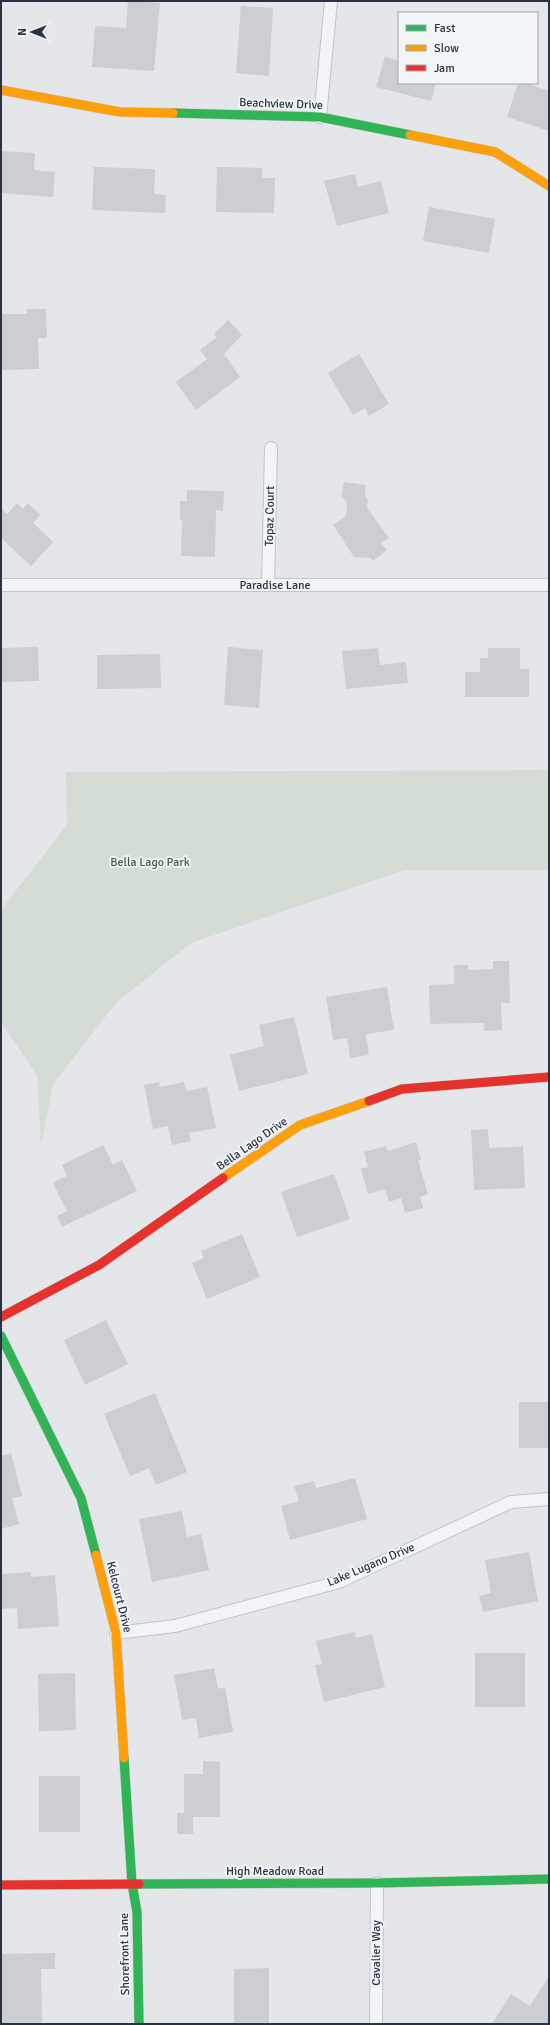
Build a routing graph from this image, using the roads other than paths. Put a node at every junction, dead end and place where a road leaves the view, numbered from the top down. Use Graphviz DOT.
graph roads {
  1 [pos="331,1"];
  2 [pos="1,90"];
  3 [pos="320,116"];
  4 [pos="549,186"];
  5 [pos="271,448"];
  6 [pos="1,585"];
  7 [pos="268,585"];
  8 [pos="549,585"];
  9 [pos="549,1077"];
  10 [pos="1,1317"];
  11 [pos="1,1336"];
  12 [pos="549,1499"];
  13 [pos="116,1634"];
  14 [pos="549,1879"];
  15 [pos="377,1883"];
  16 [pos="132,1884"];
  17 [pos="1,1885"];
  18 [pos="139,2024"];
  19 [pos="376,2024"];
  1 -- 3 [label="street"];
  2 -- 3 [label="street, Beachview Drive"];
  3 -- 4 [label="street, Beachview Drive"];
  5 -- 7 [label="street, Topaz Court"];
  6 -- 7 [label="street, Paradise Lane"];
  7 -- 8 [label="street, Paradise Lane"];
  9 -- 10 [label="street, Bella Lago Drive"];
  11 -- 13 [label="street, Kelcourt Drive"];
  12 -- 13 [label="street, Lake Lugano Drive"];
  13 -- 16 [label="street, Kelcourt Drive"];
  14 -- 15 [label="street, High Meadow Road"];
  15 -- 16 [label="street, High Meadow Road"];
  15 -- 19 [label="street, Cavalier Way"];
  16 -- 17 [label="street, High Meadow Road"];
  16 -- 18 [label="street, Shorefront Lane"];
}
